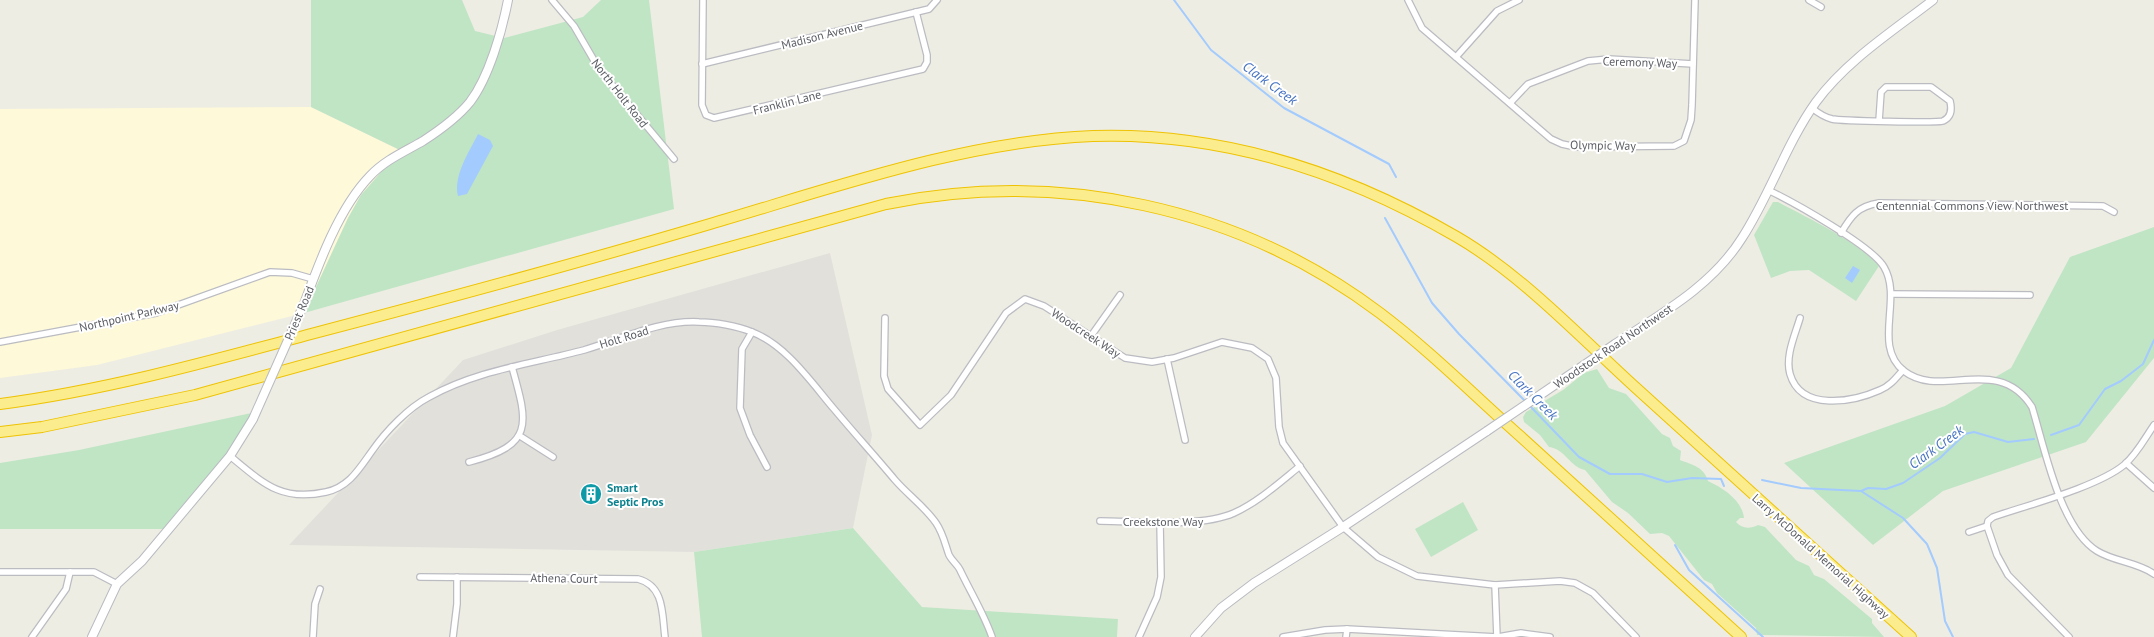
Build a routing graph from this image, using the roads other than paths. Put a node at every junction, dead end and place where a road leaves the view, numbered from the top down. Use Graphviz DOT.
graph roads {
  1 [pos="508,0"];
  2 [pos="552,0"];
  3 [pos="703,0"];
  4 [pos="937,0"];
  5 [pos="1408,0"];
  6 [pos="1519,0"];
  7 [pos="1695,0"];
  8 [pos="1809,0"];
  9 [pos="1933,0"];
  10 [pos="1821,7"];
  11 [pos="916,12"];
  12 [pos="1456,57"];
  13 [pos="702,64"];
  14 [pos="1693,64"];
  15 [pos="1510,103"];
  16 [pos="1812,108"];
  17 [pos="1880,121"];
  18 [pos="674,159"];
  19 [pos="1768,190"];
  20 [pos="2114,212"];
  21 [pos="1841,233"];
  22 [pos="313,278"];
  23 [pos="1120,294"];
  24 [pos="1892,294"];
  25 [pos="2030,295"];
  26 [pos="885,318"];
  27 [pos="1800,318"];
  28 [pos="752,332"];
  29 [pos="1091,336"];
  30 [pos="0,342"];
  31 [pos="1167,359"];
  32 [pos="512,367"];
  33 [pos="1903,370"];
  34 [pos="0,404"];
  35 [pos="2154,425"];
  36 [pos="0,432"];
  37 [pos="520,436"];
  38 [pos="1185,440"];
  39 [pos="230,456"];
  40 [pos="553,457"];
  41 [pos="469,462"];
  42 [pos="2126,463"];
  43 [pos="1300,466"];
  44 [pos="767,467"];
  45 [pos="2154,488"];
  46 [pos="2059,494"];
  47 [pos="1100,521"];
  48 [pos="1160,522"];
  49 [pos="1988,526"];
  50 [pos="1343,527"];
  51 [pos="1969,532"];
  52 [pos="0,572"];
  53 [pos="70,572"];
  54 [pos="2154,574"];
  55 [pos="420,577"];
  56 [pos="457,577"];
  57 [pos="117,584"];
  58 [pos="1495,585"];
  59 [pos="320,589"];
  60 [pos="1347,629"];
  61 [pos="32,637"];
  62 [pos="92,637"];
  63 [pos="313,637"];
  64 [pos="453,637"];
  65 [pos="665,637"];
  66 [pos="992,637"];
  67 [pos="1139,637"];
  68 [pos="1195,637"];
  69 [pos="1283,637"];
  70 [pos="1346,637"];
  71 [pos="1497,637"];
  72 [pos="1550,637"];
  73 [pos="1636,637"];
  74 [pos="1741,637"];
  75 [pos="1911,637"];
  76 [pos="2069,637"];
  1 -- 22 [label="street, Priest Road"];
  2 -- 18 [label="street, North Holt Road"];
  3 -- 13 [label="street, Franklin Lane"];
  4 -- 11 [label="street, Madison Avenue"];
  5 -- 12 [label="street, Olympic Way"];
  6 -- 12 [label="street"];
  7 -- 14 [label="street, Olympic Way"];
  8 -- 10 [label="street"];
  9 -- 16 [label="street, Woodstock Road Northwest"];
  11 -- 13 [label="street, Madison Avenue"];
  11 -- 13 [label="street, Franklin Lane"];
  12 -- 15 [label="street, Olympic Way"];
  14 -- 15 [label="street, Ceremony Way"];
  14 -- 15 [label="street, Olympic Way"];
  16 -- 17 [label="street"];
  16 -- 19 [label="street, Woodstock Road Northwest"];
  17 -- 17 [label="street"];
  19 -- 21 [label="street"];
  19 -- 50 [label="street, Woodstock Road Northwest, bridge"];
  20 -- 21 [label="street, Centennial Commons View Northwest"];
  21 -- 24 [label="street"];
  22 -- 30 [label="street, Northpoint Parkway"];
  22 -- 39 [label="street, Priest Road, bridge"];
  23 -- 29 [label="street"];
  24 -- 25 [label="street"];
  24 -- 33 [label="street"];
  26 -- 29 [label="street, Woodcreek Way"];
  27 -- 33 [label="street"];
  28 -- 32 [label="street, Holt Road"];
  28 -- 44 [label="street"];
  28 -- 66 [label="street, Holt Road"];
  29 -- 31 [label="street, Woodcreek Way"];
  31 -- 38 [label="street"];
  31 -- 43 [label="street, Woodcreek Way"];
  32 -- 37 [label="street"];
  32 -- 39 [label="street, Holt Road"];
  33 -- 46 [label="street"];
  34 -- 75 [label="highway, Larry McDonald Memorial Highway"];
  35 -- 42 [label="street"];
  36 -- 74 [label="highway"];
  37 -- 40 [label="street"];
  37 -- 41 [label="street"];
  39 -- 57 [label="street, Priest Road"];
  42 -- 45 [label="street"];
  42 -- 46 [label="street"];
  43 -- 48 [label="street, Creekstone Way"];
  43 -- 50 [label="street, Woodcreek Way"];
  46 -- 49 [label="street"];
  46 -- 54 [label="street"];
  47 -- 48 [label="street, Creekstone Way"];
  48 -- 67 [label="street"];
  49 -- 51 [label="street"];
  49 -- 76 [label="street"];
  50 -- 58 [label="street, Woodcreek Way"];
  50 -- 68 [label="street, Woodstock Road Northwest"];
  52 -- 53 [label="street"];
  53 -- 57 [label="street"];
  53 -- 61 [label="street"];
  55 -- 56 [label="street, Athena Court"];
  56 -- 64 [label="street"];
  56 -- 65 [label="street, Athena Court"];
  57 -- 62 [label="street, Priest Road"];
  58 -- 71 [label="street"];
  58 -- 73 [label="street, Woodcreek Way"];
  59 -- 63 [label="street"];
  60 -- 69 [label="street"];
  60 -- 70 [label="street"];
  60 -- 71 [label="street"];
  71 -- 72 [label="street"];
}
